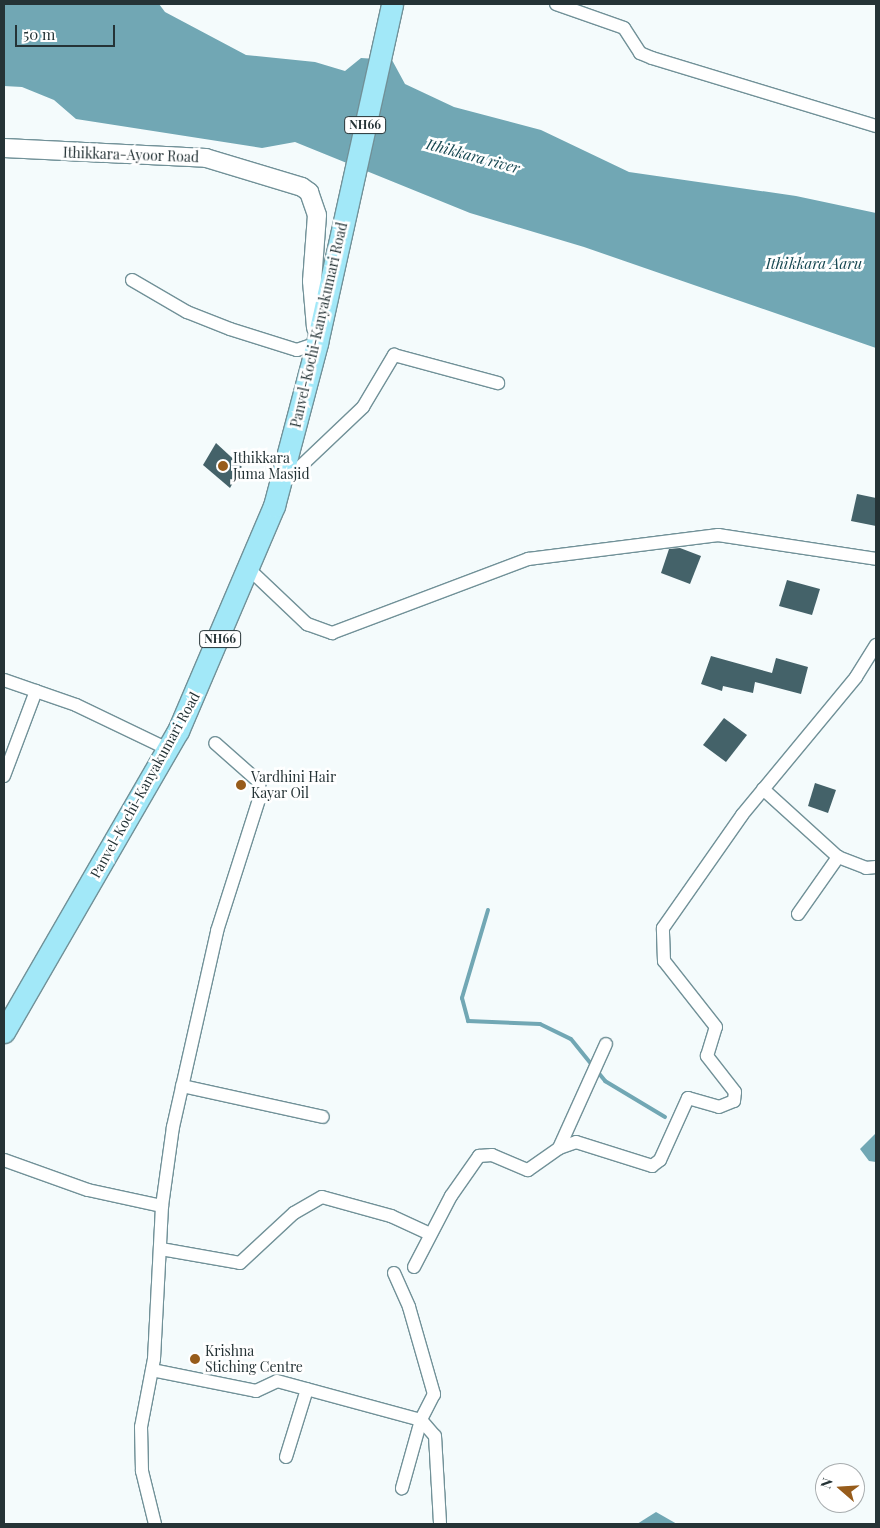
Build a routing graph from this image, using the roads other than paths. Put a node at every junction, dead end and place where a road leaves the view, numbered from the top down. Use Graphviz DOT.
graph roads {
  1 [pos="392,4"];
  2 [pos="556,4"];
  3 [pos="876,126"];
  4 [pos="4,148"];
  5 [pos="132,280"];
  6 [pos="317,343"];
  7 [pos="498,383"];
  8 [pos="281,484"];
  9 [pos="876,559"];
  10 [pos="250,570"];
  11 [pos="876,646"];
  12 [pos="4,680"];
  13 [pos="36,691"];
  14 [pos="215,743"];
  15 [pos="168,749"];
  16 [pos="4,776"];
  17 [pos="763,789"];
  18 [pos="838,858"];
  19 [pos="876,866"];
  20 [pos="798,914"];
  21 [pos="4,1032"];
  22 [pos="606,1044"];
  23 [pos="182,1086"];
  24 [pos="323,1117"];
  25 [pos="559,1148"];
  26 [pos="4,1160"];
  27 [pos="162,1206"];
  28 [pos="430,1234"];
  29 [pos="160,1249"];
  30 [pos="414,1267"];
  31 [pos="394,1273"];
  32 [pos="152,1370"];
  33 [pos="307,1389"];
  34 [pos="421,1420"];
  35 [pos="286,1457"];
  36 [pos="402,1488"];
  37 [pos="155,1524"];
  38 [pos="440,1524"];
  1 -- 6 [label="highway, Panvel-Kochi-Kanyakumari Road / NH66"];
  2 -- 3 [label="street"];
  4 -- 6 [label="main road, Ithikkara-Ayoor Road"];
  5 -- 6 [label="street"];
  6 -- 8 [label="highway, Panvel-Kochi-Kanyakumari Road / NH66"];
  7 -- 8 [label="street"];
  8 -- 10 [label="highway, Panvel-Kochi-Kanyakumari Road / NH66"];
  9 -- 10 [label="street"];
  10 -- 15 [label="highway, Panvel-Kochi-Kanyakumari Road / NH66"];
  11 -- 17 [label="street"];
  12 -- 13 [label="street"];
  13 -- 15 [label="street"];
  13 -- 16 [label="street"];
  14 -- 23 [label="street"];
  15 -- 21 [label="highway, Panvel-Kochi-Kanyakumari Road / NH66"];
  17 -- 18 [label="street"];
  17 -- 25 [label="street"];
  18 -- 19 [label="street"];
  18 -- 20 [label="street"];
  22 -- 25 [label="street"];
  23 -- 24 [label="street"];
  23 -- 27 [label="street"];
  25 -- 28 [label="street"];
  26 -- 27 [label="street"];
  27 -- 29 [label="street"];
  28 -- 29 [label="street"];
  28 -- 30 [label="street"];
  29 -- 32 [label="street"];
  31 -- 34 [label="street"];
  32 -- 33 [label="street"];
  32 -- 37 [label="street"];
  33 -- 34 [label="street"];
  33 -- 35 [label="street"];
  34 -- 36 [label="street"];
  34 -- 38 [label="street"];
}
